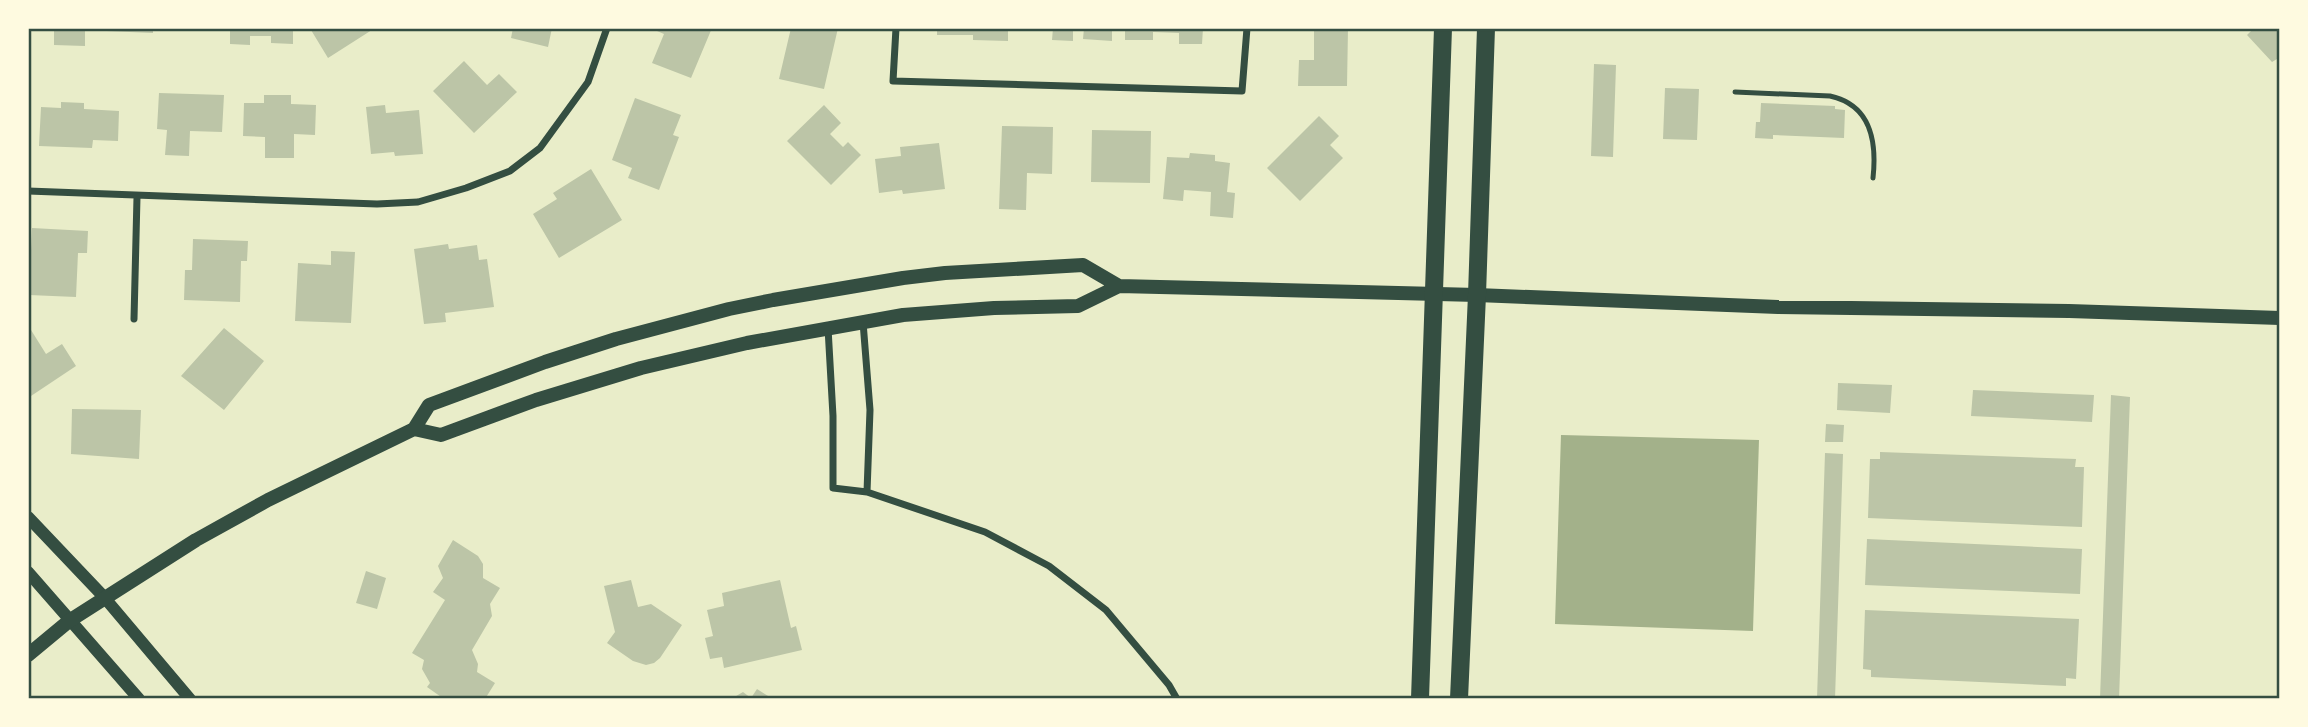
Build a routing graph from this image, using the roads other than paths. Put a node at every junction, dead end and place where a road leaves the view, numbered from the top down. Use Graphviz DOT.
graph roads {
  1 [pos="607,28"];
  2 [pos="896,28"];
  3 [pos="1247,28"];
  4 [pos="1443,28"];
  5 [pos="1486,28"];
  6 [pos="1735,92"];
  7 [pos="1874,178"];
  8 [pos="28,191"];
  9 [pos="137,197"];
  10 [pos="1119,286"];
  11 [pos="1433,295"];
  12 [pos="1477,295"];
  13 [pos="2280,318"];
  14 [pos="134,319"];
  15 [pos="863,322"];
  16 [pos="828,327"];
  17 [pos="414,429"];
  18 [pos="867,492"];
  19 [pos="28,517"];
  20 [pos="28,572"];
  21 [pos="104,597"];
  22 [pos="69,621"];
  23 [pos="28,654"];
  24 [pos="139,699"];
  25 [pos="190,699"];
  26 [pos="1177,699"];
  27 [pos="1420,699"];
  28 [pos="1459,699"];
  1 -- 9 [label="street"];
  2 -- 3 [label="street"];
  4 -- 11 [label="main road"];
  5 -- 12 [label="main road"];
  6 -- 7 [label="lane"];
  8 -- 9 [label="street"];
  9 -- 14 [label="street"];
  10 -- 11 [label="main road"];
  10 -- 15 [label="main road"];
  10 -- 17 [label="main road"];
  11 -- 12 [label="main road"];
  11 -- 27 [label="main road"];
  12 -- 13 [label="main road"];
  12 -- 28 [label="main road"];
  15 -- 16 [label="main road"];
  15 -- 18 [label="street"];
  16 -- 17 [label="main road"];
  16 -- 18 [label="street"];
  17 -- 21 [label="main road"];
  18 -- 26 [label="street"];
  19 -- 21 [label="street"];
  20 -- 22 [label="street"];
  21 -- 22 [label="main road"];
  21 -- 25 [label="street"];
  22 -- 23 [label="main road"];
  22 -- 24 [label="street"];
}
